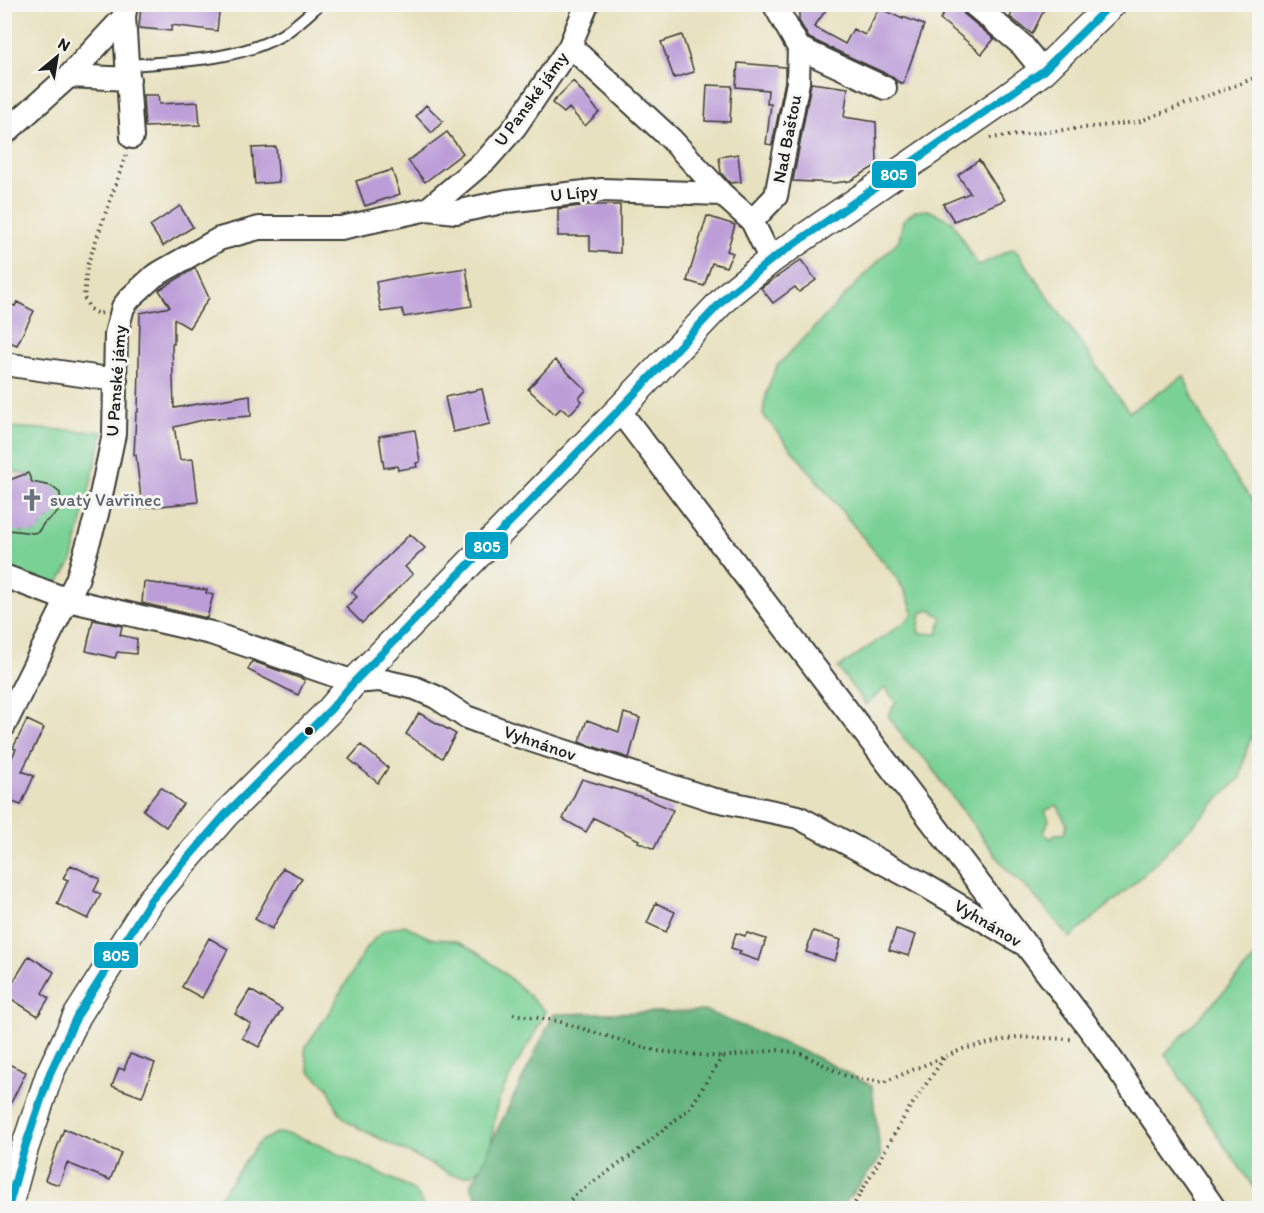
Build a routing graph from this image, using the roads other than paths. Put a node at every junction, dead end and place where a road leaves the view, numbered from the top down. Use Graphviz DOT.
graph roads {
  1 [pos="320,4"];
  2 [pos="587,4"];
  3 [pos="774,4"];
  4 [pos="973,4"];
  5 [pos="1112,4"];
  6 [pos="125,11"];
  7 [pos="570,46"];
  8 [pos="799,48"];
  9 [pos="1043,71"];
  10 [pos="128,72"];
  11 [pos="69,76"];
  12 [pos="885,88"];
  13 [pos="4,134"];
  14 [pos="132,137"];
  15 [pos="722,194"];
  16 [pos="428,209"];
  17 [pos="752,221"];
  18 [pos="771,260"];
  19 [pos="4,364"];
  20 [pos="116,380"];
  21 [pos="619,410"];
  22 [pos="4,576"];
  23 [pos="68,600"];
  24 [pos="354,682"];
  25 [pos="4,726"];
  26 [pos="1029,947"];
  27 [pos="8,1209"];
  28 [pos="1214,1209"];
  1 -- 10 [label="lane"];
  2 -- 7 [label="street, U Panské jámy"];
  3 -- 8 [label="street"];
  4 -- 9 [label="street"];
  5 -- 9 [label="street"];
  6 -- 10 [label="street"];
  6 -- 11 [label="street"];
  7 -- 15 [label="street"];
  7 -- 16 [label="street, U Panské jámy"];
  8 -- 12 [label="street"];
  8 -- 17 [label="street, Nad Baštou"];
  9 -- 18 [label="street"];
  10 -- 11 [label="street"];
  10 -- 14 [label="street"];
  11 -- 13 [label="street"];
  15 -- 16 [label="street, U Lípy"];
  15 -- 17 [label="street"];
  16 -- 20 [label="street, U Panské jámy"];
  17 -- 18 [label="street"];
  18 -- 21 [label="street"];
  19 -- 20 [label="street"];
  20 -- 23 [label="street, U Panské jámy"];
  21 -- 24 [label="street"];
  21 -- 26 [label="street, Vyhnánov"];
  22 -- 23 [label="street"];
  23 -- 24 [label="street"];
  23 -- 25 [label="street, U Panské jámy"];
  24 -- 26 [label="street, Vyhnánov"];
  24 -- 27 [label="street"];
  26 -- 28 [label="street"];
}
